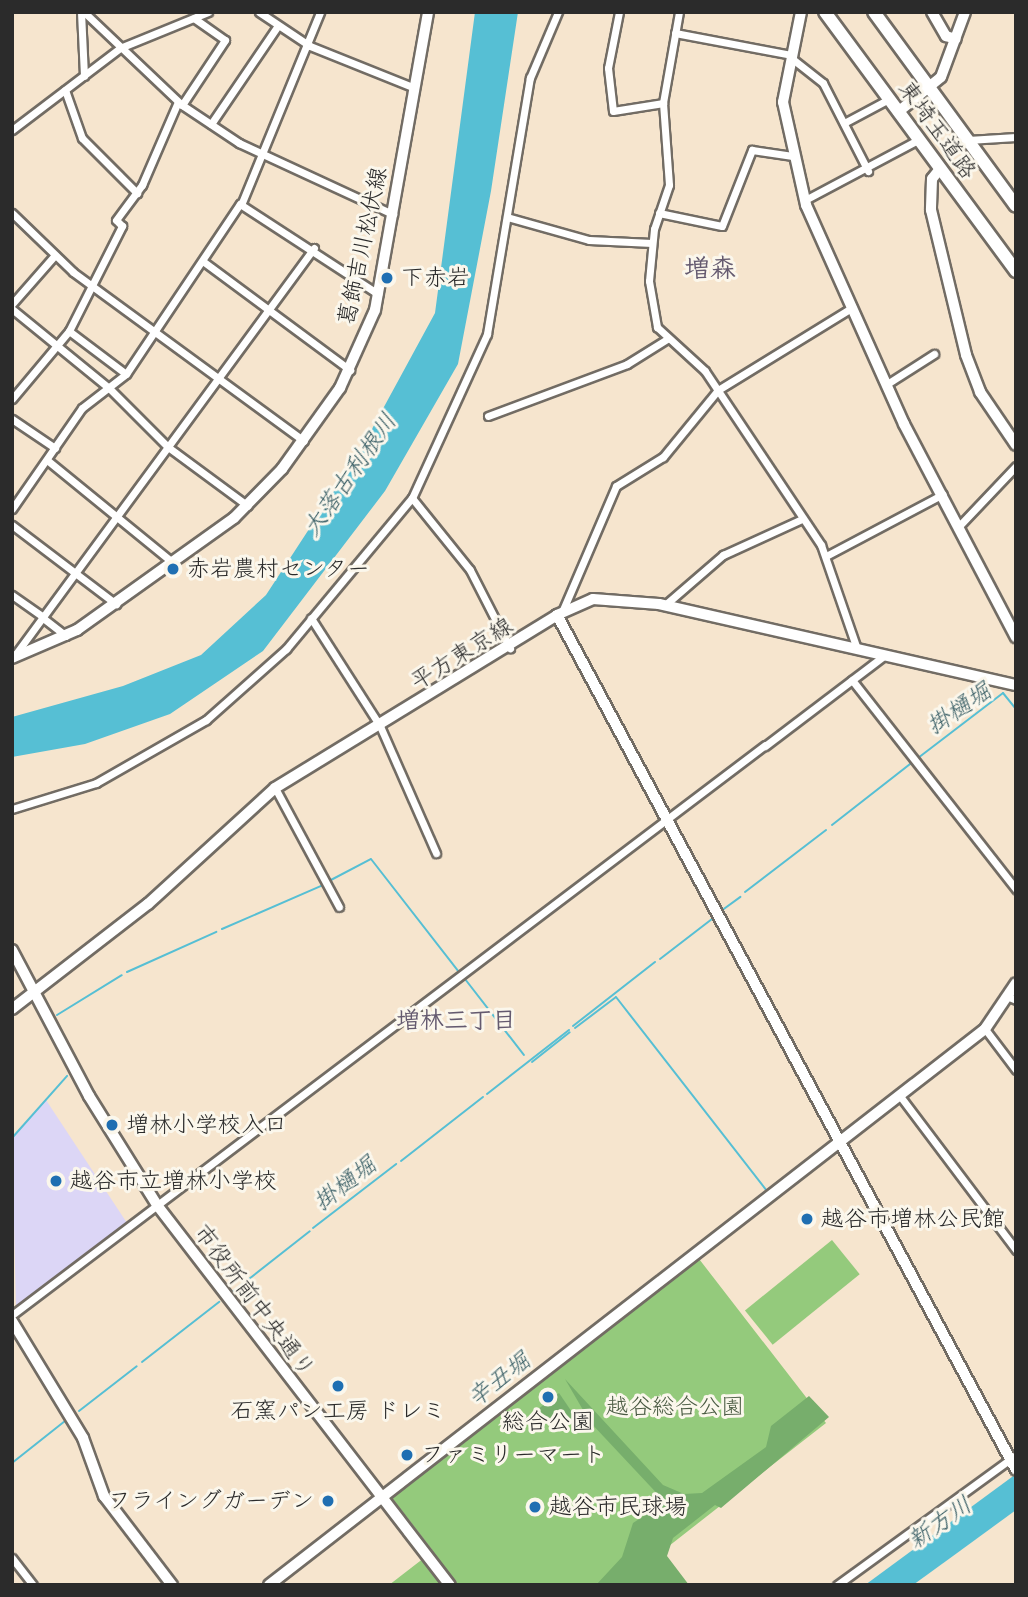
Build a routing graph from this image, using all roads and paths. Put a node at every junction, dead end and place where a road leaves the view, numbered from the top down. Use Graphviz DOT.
graph roads {
  1 [pos="83,12"];
  2 [pos="259,12"];
  3 [pos="320,12"];
  4 [pos="428,12"];
  5 [pos="558,12"];
  6 [pos="619,12"];
  7 [pos="679,12"];
  8 [pos="802,12"];
  9 [pos="825,12"];
  10 [pos="874,12"];
  11 [pos="932,12"];
  12 [pos="965,12"];
  13 [pos="205,13"];
  14 [pos="194,18"];
  15 [pos="277,27"];
  16 [pos="675,33"];
  17 [pos="956,39"];
  18 [pos="310,46"];
  19 [pos="120,48"];
  20 [pos="791,56"];
  21 [pos="84,76"];
  22 [pos="415,88"];
  23 [pos="930,88"];
  24 [pos="65,90"];
  25 [pos="889,99"];
  26 [pos="180,103"];
  27 [pos="663,103"];
  28 [pos="898,112"];
  29 [pos="844,123"];
  30 [pos="211,124"];
  31 [pos="12,130"];
  32 [pos="1016,137"];
  33 [pos="918,140"];
  34 [pos="967,140"];
  35 [pos="260,155"];
  36 [pos="793,156"];
  37 [pos="939,170"];
  38 [pos="868,171"];
  39 [pos="137,193"];
  40 [pos="805,200"];
  41 [pos="241,205"];
  42 [pos="1016,205"];
  43 [pos="12,213"];
  44 [pos="659,213"];
  45 [pos="393,214"];
  46 [pos="508,218"];
  47 [pos="652,243"];
  48 [pos="314,248"];
  49 [pos="55,255"];
  50 [pos="204,262"];
  51 [pos="1016,271"];
  52 [pos="91,284"];
  53 [pos="378,294"];
  54 [pos="12,303"];
  55 [pos="854,306"];
  56 [pos="12,309"];
  57 [pos="268,310"];
  58 [pos="154,328"];
  59 [pos="69,331"];
  60 [pos="667,339"];
  61 [pos="58,347"];
  62 [pos="934,354"];
  63 [pos="350,370"];
  64 [pos="126,374"];
  65 [pos="218,378"];
  66 [pos="887,384"];
  67 [pos="109,388"];
  68 [pos="718,390"];
  69 [pos="12,399"];
  70 [pos="488,416"];
  71 [pos="12,419"];
  72 [pos="304,440"];
  73 [pos="1016,445"];
  74 [pos="168,447"];
  75 [pos="55,449"];
  76 [pos="47,460"];
  77 [pos="1016,466"];
  78 [pos="945,493"];
  79 [pos="412,498"];
  80 [pos="248,506"];
  81 [pos="12,509"];
  82 [pos="118,514"];
  83 [pos="802,519"];
  84 [pos="12,525"];
  85 [pos="960,525"];
  86 [pos="826,556"];
  87 [pos="173,562"];
  88 [pos="75,573"];
  89 [pos="12,595"];
  90 [pos="116,604"];
  91 [pos="665,606"];
  92 [pos="559,613"];
  93 [pos="43,617"];
  94 [pos="311,618"];
  95 [pos="66,636"];
  96 [pos="1016,637"];
  97 [pos="510,649"];
  98 [pos="857,649"];
  99 [pos="885,655"];
  100 [pos="12,657"];
  101 [pos="852,680"];
  102 [pos="1016,685"];
  103 [pos="380,726"];
  104 [pos="275,788"];
  105 [pos="12,809"];
  106 [pos="667,819"];
  107 [pos="436,853"];
  108 [pos="1016,889"];
  109 [pos="339,907"];
  110 [pos="12,950"];
  111 [pos="1016,983"];
  112 [pos="33,994"];
  113 [pos="1012,998"];
  114 [pos="12,1009"];
  115 [pos="985,1029"];
  116 [pos="1016,1070"];
  117 [pos="900,1096"];
  118 [pos="838,1144"];
  119 [pos="157,1205"];
  120 [pos="1016,1250"];
  121 [pos="12,1315"];
  122 [pos="12,1321"];
  123 [pos="1013,1462"];
  124 [pos="381,1497"];
  125 [pos="12,1558"];
  126 [pos="33,1585"];
  127 [pos="172,1585"];
  128 [pos="269,1585"];
  129 [pos="450,1585"];
  130 [pos="837,1585"];
  1 -- 19 [label="street"];
  1 -- 21 [label="street"];
  2 -- 15 [label="street"];
  3 -- 18 [label="street"];
  4 -- 22 [label="main road, 葛飾吉川松伏線"];
  5 -- 46 [label="street"];
  6 -- 27 [label="street"];
  7 -- 16 [label="street"];
  8 -- 20 [label="street"];
  9 -- 25 [label="highway, 東埼玉道路"];
  10 -- 23 [label="highway, 東埼玉道路"];
  11 -- 17 [label="street"];
  12 -- 17 [label="street"];
  13 -- 14 [label="street"];
  14 -- 19 [label="street"];
  14 -- 26 [label="street"];
  15 -- 18 [label="street"];
  15 -- 30 [label="street"];
  16 -- 20 [label="street"];
  16 -- 27 [label="street"];
  17 -- 23 [label="street"];
  18 -- 22 [label="street"];
  18 -- 35 [label="street"];
  19 -- 21 [label="street"];
  19 -- 26 [label="street"];
  20 -- 29 [label="street"];
  20 -- 36 [label="street"];
  21 -- 24 [label="street"];
  22 -- 45 [label="main road, 葛飾吉川松伏線"];
  23 -- 28 [label="street"];
  23 -- 34 [label="highway, 東埼玉道路"];
  24 -- 31 [label="street"];
  24 -- 39 [label="street"];
  25 -- 28 [label="highway, 東埼玉道路"];
  25 -- 29 [label="street"];
  26 -- 30 [label="street"];
  26 -- 39 [label="street"];
  27 -- 44 [label="street"];
  28 -- 33 [label="highway, 東埼玉道路"];
  29 -- 38 [label="street"];
  30 -- 35 [label="street"];
  32 -- 34 [label="street"];
  33 -- 37 [label="highway, 東埼玉道路"];
  33 -- 38 [label="street"];
  34 -- 42 [label="highway, 東埼玉道路"];
  35 -- 41 [label="street"];
  35 -- 45 [label="street"];
  36 -- 40 [label="street"];
  36 -- 44 [label="street"];
  37 -- 51 [label="highway, 東埼玉道路"];
  37 -- 73 [label="street"];
  38 -- 40 [label="street"];
  39 -- 52 [label="street"];
  40 -- 55 [label="street"];
  41 -- 48 [label="street"];
  41 -- 50 [label="street"];
  43 -- 49 [label="street"];
  44 -- 47 [label="street"];
  45 -- 53 [label="main road, 葛飾吉川松伏線"];
  46 -- 47 [label="street"];
  46 -- 79 [label="street"];
  47 -- 60 [label="street"];
  48 -- 53 [label="street"];
  48 -- 57 [label="street"];
  49 -- 52 [label="street"];
  49 -- 54 [label="street"];
  50 -- 57 [label="street"];
  50 -- 58 [label="street"];
  52 -- 58 [label="street"];
  52 -- 59 [label="street"];
  53 -- 63 [label="main road, 葛飾吉川松伏線"];
  55 -- 66 [label="street"];
  55 -- 68 [label="street"];
  56 -- 61 [label="street"];
  57 -- 63 [label="street"];
  57 -- 65 [label="street"];
  58 -- 64 [label="street"];
  58 -- 65 [label="street"];
  59 -- 61 [label="street"];
  59 -- 64 [label="street"];
  60 -- 68 [label="street"];
  60 -- 70 [label="street"];
  61 -- 67 [label="street"];
  61 -- 69 [label="street"];
  62 -- 66 [label="street"];
  63 -- 72 [label="main road, 葛飾吉川松伏線"];
  64 -- 67 [label="street"];
  65 -- 72 [label="street"];
  65 -- 74 [label="street"];
  66 -- 78 [label="street"];
  67 -- 74 [label="street"];
  67 -- 75 [label="street"];
  68 -- 83 [label="street"];
  68 -- 92 [label="street"];
  71 -- 75 [label="street"];
  72 -- 80 [label="main road, 葛飾吉川松伏線"];
  74 -- 80 [label="street"];
  74 -- 82 [label="street"];
  75 -- 76 [label="street"];
  76 -- 81 [label="street"];
  76 -- 82 [label="street"];
  77 -- 85 [label="street"];
  78 -- 85 [label="street"];
  78 -- 86 [label="street"];
  79 -- 94 [label="street"];
  79 -- 97 [label="street"];
  80 -- 87 [label="main road, 葛飾吉川松伏線"];
  82 -- 87 [label="street"];
  82 -- 88 [label="street"];
  83 -- 86 [label="street"];
  83 -- 91 [label="street"];
  84 -- 88 [label="street"];
  85 -- 96 [label="street"];
  86 -- 98 [label="street"];
  87 -- 90 [label="main road, 葛飾吉川松伏線"];
  88 -- 90 [label="street"];
  88 -- 93 [label="street"];
  89 -- 93 [label="street"];
  90 -- 95 [label="main road, 葛飾吉川松伏線"];
  91 -- 92 [label="street, 平方東京線"];
  91 -- 98 [label="street, 平方東京線"];
  92 -- 97 [label="street, 平方東京線"];
  92 -- 106 [label="street"];
  93 -- 95 [label="street"];
  93 -- 100 [label="street"];
  94 -- 103 [label="street"];
  94 -- 105 [label="street"];
  95 -- 100 [label="main road, 葛飾吉川松伏線"];
  97 -- 103 [label="street, 平方東京線"];
  98 -- 99 [label="street, 平方東京線"];
  99 -- 101 [label="street"];
  99 -- 102 [label="street, 平方東京線"];
  101 -- 106 [label="street"];
  101 -- 108 [label="street"];
  103 -- 104 [label="street, 平方東京線"];
  103 -- 107 [label="street"];
  104 -- 109 [label="street"];
  104 -- 112 [label="street, 平方東京線"];
  106 -- 118 [label="street"];
  106 -- 119 [label="street"];
  110 -- 112 [label="street, 市役所前中央通り"];
  111 -- 113 [label="street"];
  112 -- 114 [label="street, 平方東京線"];
  112 -- 119 [label="street, 市役所前中央通り"];
  113 -- 115 [label="street"];
  115 -- 116 [label="street"];
  115 -- 117 [label="street"];
  117 -- 118 [label="street"];
  117 -- 120 [label="street"];
  118 -- 123 [label="street"];
  118 -- 124 [label="street"];
  119 -- 121 [label="street"];
  119 -- 124 [label="street, 市役所前中央通り"];
  122 -- 127 [label="street"];
  123 -- 130 [label="street"];
  124 -- 128 [label="street"];
  124 -- 129 [label="street, 市役所前中央通り"];
  125 -- 126 [label="street"];
}
